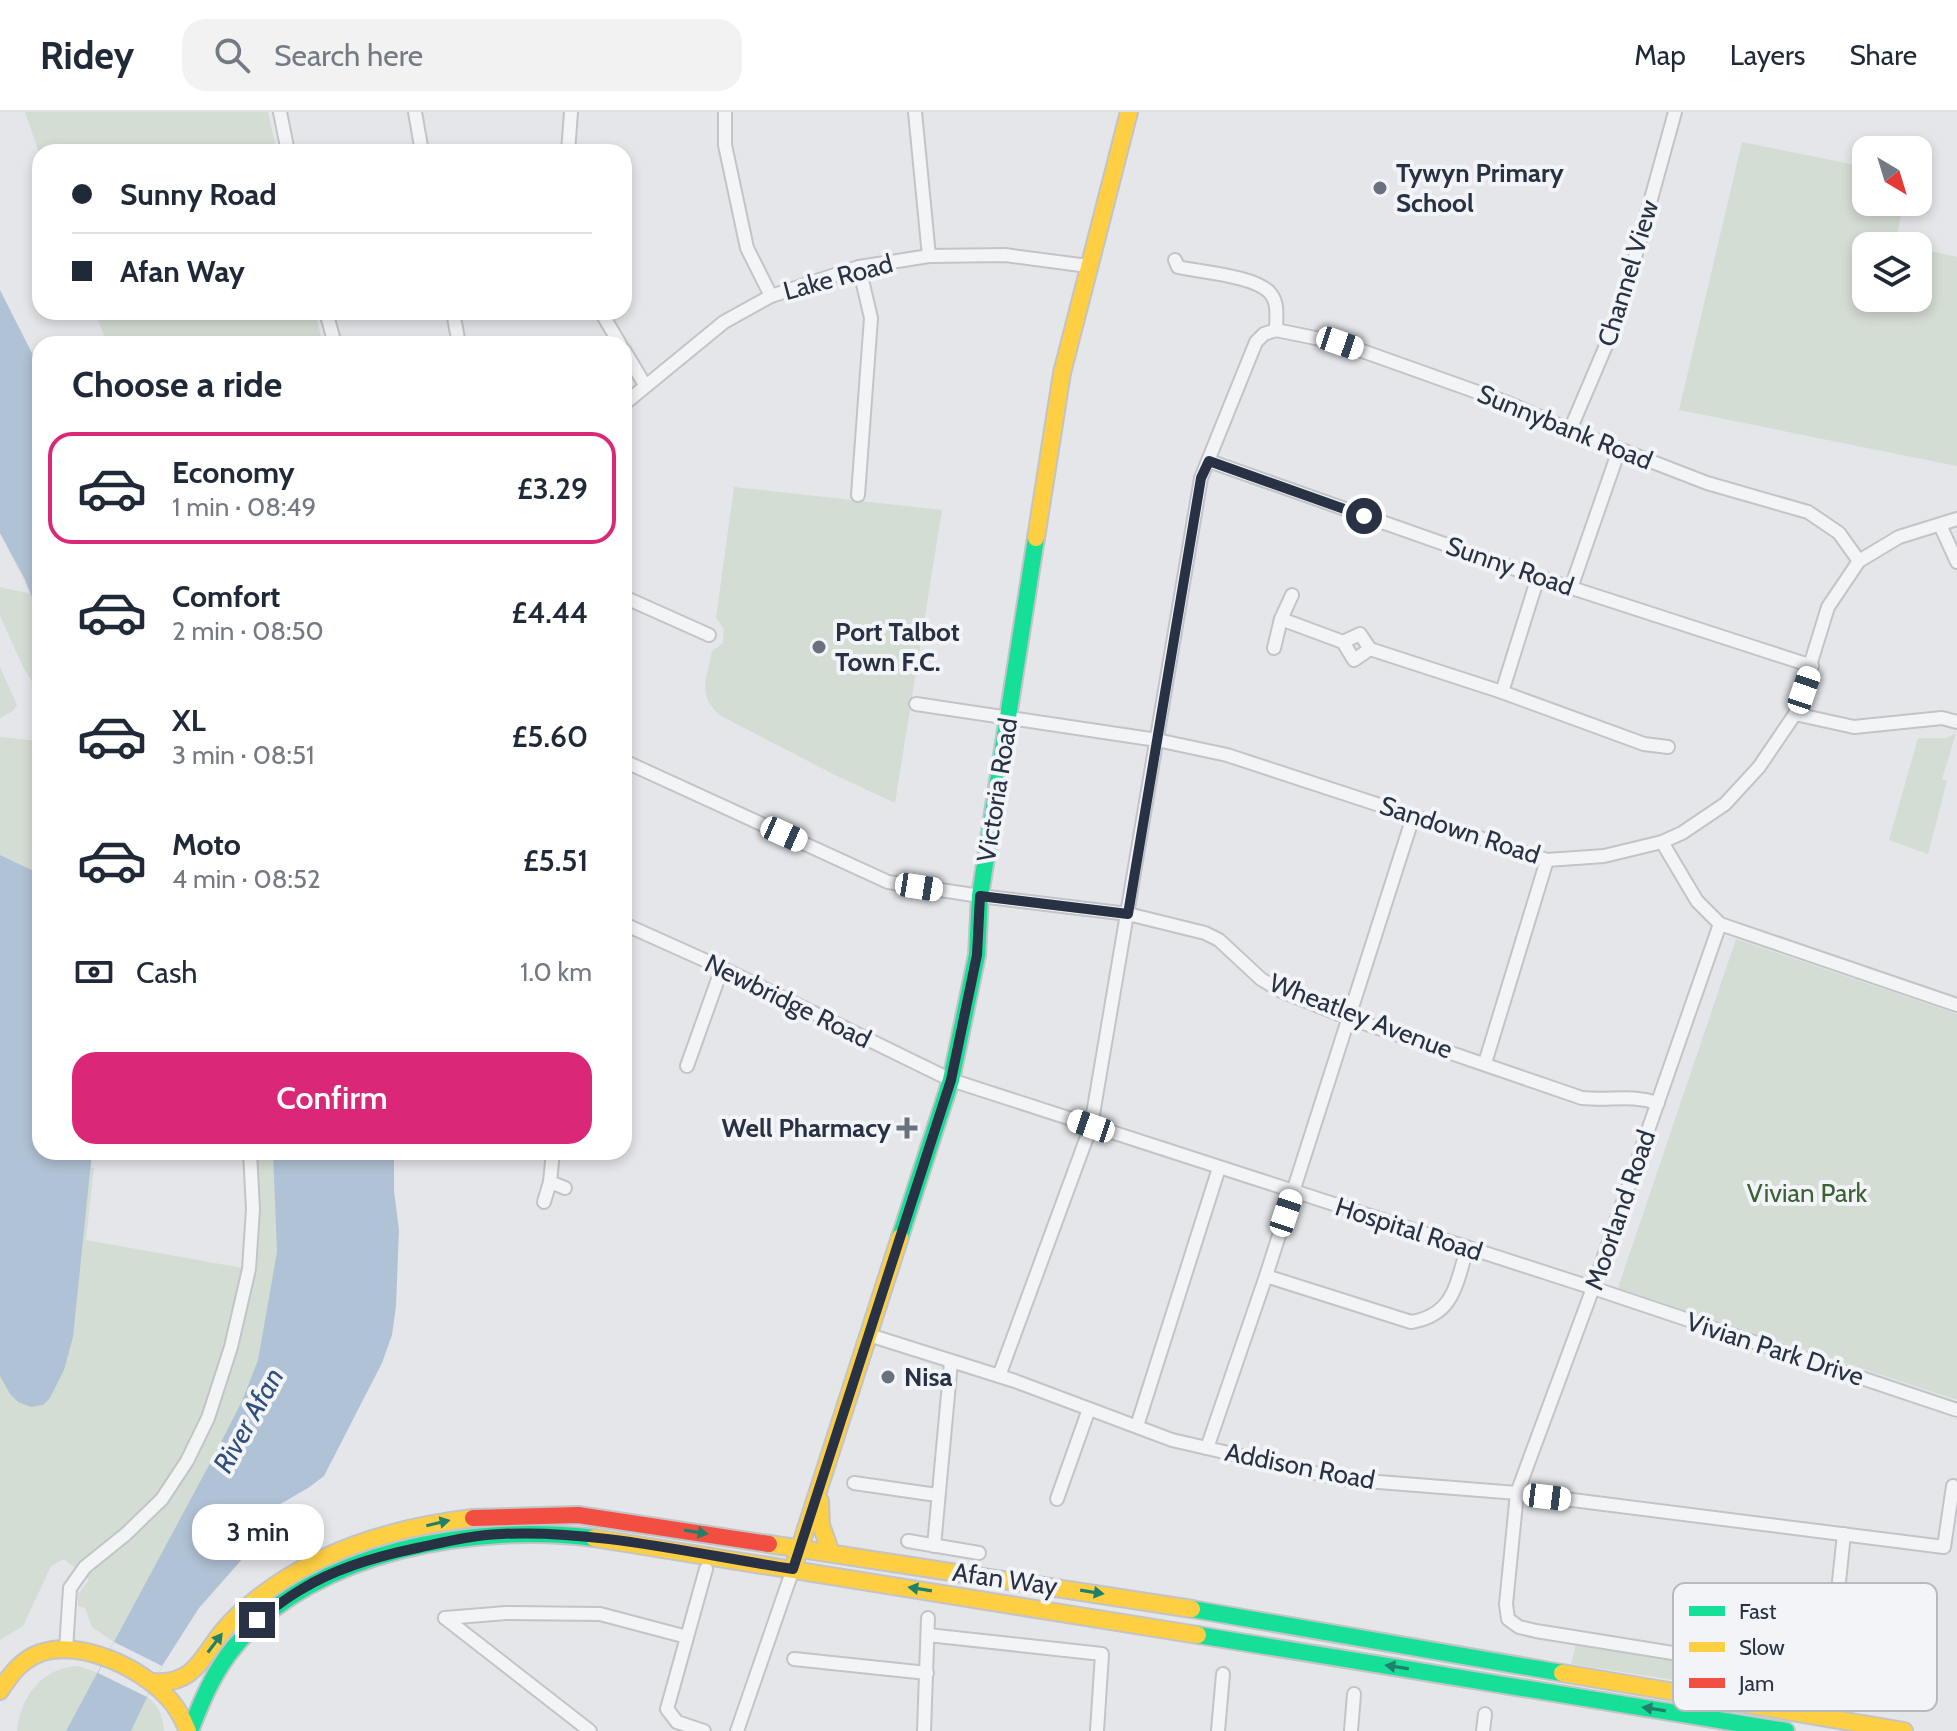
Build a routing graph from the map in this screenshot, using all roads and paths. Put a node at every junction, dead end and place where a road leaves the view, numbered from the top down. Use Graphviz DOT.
graph roads {
  1 [pos="280,112"];
  2 [pos="415,112"];
  3 [pos="571,112"];
  4 [pos="725,112"];
  5 [pos="915,112"];
  6 [pos="1129,112"];
  7 [pos="1675,112"];
  8 [pos="286,144"];
  9 [pos="421,144"];
  10 [pos="569,144"];
  11 [pos="929,256"];
  12 [pos="1175,260"];
  13 [pos="1088,266"];
  14 [pos="859,267"];
  15 [pos="771,296"];
  16 [pos="1276,330"];
  17 [pos="632,363"];
  18 [pos="645,385"];
  19 [pos="632,397"];
  20 [pos="1570,430"];
  21 [pos="1619,450"];
  22 [pos="1209,461"];
  23 [pos="858,495"];
  24 [pos="1957,519"];
  25 [pos="1940,525"];
  26 [pos="1859,561"];
  27 [pos="1957,562"];
  28 [pos="1538,577"];
  29 [pos="1571,588"];
  30 [pos="1292,595"];
  31 [pos="632,601"];
  32 [pos="1281,619"];
  33 [pos="709,635"];
  34 [pos="1343,642"];
  35 [pos="1274,648"];
  36 [pos="1370,649"];
  37 [pos="1812,666"];
  38 [pos="1502,692"];
  39 [pos="916,704"];
  40 [pos="1795,714"];
  41 [pos="1009,719"];
  42 [pos="1957,722"];
  43 [pos="1157,740"];
  44 [pos="1644,744"];
  45 [pos="1668,747"];
  46 [pos="1639,758"];
  47 [pos="632,765"];
  48 [pos="1413,817"];
  49 [pos="1662,842"];
  50 [pos="1547,860"];
  51 [pos="980,896"];
  52 [pos="1128,914"];
  53 [pos="1720,924"];
  54 [pos="632,928"];
  55 [pos="722,968"];
  56 [pos="1957,1005"];
  57 [pos="1349,1018"];
  58 [pos="693,1048"];
  59 [pos="708,1054"];
  60 [pos="1485,1063"];
  61 [pos="687,1066"];
  62 [pos="951,1080"];
  63 [pos="1658,1103"];
  64 [pos="1091,1126"];
  65 [pos="250,1160"];
  66 [pos="552,1160"];
  67 [pos="1219,1168"];
  68 [pos="550,1182"];
  69 [pos="565,1188"];
  70 [pos="1293,1192"];
  71 [pos="544,1202"];
  72 [pos="1467,1249"];
  73 [pos="1266,1276"];
  74 [pos="1593,1288"];
  75 [pos="869,1335"];
  76 [pos="951,1362"];
  77 [pos="999,1376"];
  78 [pos="1089,1409"];
  79 [pos="1957,1410"];
  80 [pos="1137,1426"];
  81 [pos="1207,1448"];
  82 [pos="854,1483"];
  83 [pos="1953,1486"];
  84 [pos="819,1492"];
  85 [pos="1517,1493"];
  86 [pos="937,1495"];
  87 [pos="1057,1499"];
  88 [pos="1844,1534"];
  89 [pos="908,1541"];
  90 [pos="934,1546"];
  91 [pos="799,1547"];
  92 [pos="831,1553"];
  93 [pos="979,1553"];
  94 [pos="706,1569"];
  95 [pos="793,1569"];
  96 [pos="1839,1583"];
  97 [pos="928,1618"];
  98 [pos="928,1635"];
  99 [pos="687,1637"];
  100 [pos="66,1649"];
  101 [pos="1673,1653"];
  102 [pos="794,1659"];
  103 [pos="19,1666"];
  104 [pos="0,1671"];
  105 [pos="927,1673"];
  106 [pos="1223,1674"];
  107 [pos="154,1682"];
  108 [pos="0,1691"];
  109 [pos="1673,1692"];
  110 [pos="1354,1694"];
  111 [pos="1787,1711"];
  112 [pos="1485,1714"];
  113 [pos="189,1731"];
  114 [pos="590,1731"];
  115 [pos="704,1731"];
  116 [pos="737,1731"];
  117 [pos="924,1731"];
  118 [pos="1097,1731"];
  119 [pos="1218,1731"];
  120 [pos="1351,1731"];
  121 [pos="1483,1731"];
  122 [pos="1786,1731"];
  123 [pos="1904,1731"];
  1 -- 8 [label="street"];
  2 -- 9 [label="street"];
  3 -- 10 [label="street"];
  4 -- 15 [label="street"];
  5 -- 11 [label="street"];
  6 -- 13 [label="main road, Victoria Road"];
  7 -- 20 [label="street, Channel View"];
  11 -- 13 [label="street, Lake Road"];
  11 -- 14 [label="street, Lake Road"];
  12 -- 16 [label="street"];
  13 -- 41 [label="main road, Victoria Road"];
  14 -- 15 [label="street, Lake Road"];
  14 -- 23 [label="street"];
  15 -- 18 [label="street, Lake Road"];
  16 -- 20 [label="street, Sunnybank Road"];
  16 -- 22 [label="street"];
  17 -- 18 [label="street"];
  18 -- 19 [label="street, Lake Road"];
  20 -- 21 [label="street, Sunnybank Road"];
  21 -- 26 [label="street, Sunnybank Road"];
  21 -- 29 [label="street"];
  22 -- 28 [label="street, Sunny Road"];
  22 -- 43 [label="street"];
  24 -- 25 [label="street"];
  25 -- 26 [label="street"];
  25 -- 27 [label="street"];
  26 -- 37 [label="street"];
  28 -- 29 [label="street, Sunny Road"];
  28 -- 38 [label="street"];
  29 -- 37 [label="street, Sunny Road"];
  30 -- 32 [label="street"];
  31 -- 33 [label="street"];
  32 -- 34 [label="street"];
  32 -- 35 [label="street"];
  34 -- 36 [label="street"];
  34 -- 36 [label="street"];
  36 -- 38 [label="street"];
  37 -- 40 [label="street"];
  38 -- 44 [label="street"];
  39 -- 41 [label="street, Sandown Road"];
  40 -- 42 [label="street"];
  40 -- 49 [label="street"];
  41 -- 43 [label="street, Sandown Road"];
  41 -- 51 [label="main road, Victoria Road"];
  43 -- 48 [label="street, Sandown Road"];
  43 -- 52 [label="street"];
  44 -- 45 [label="street"];
  44 -- 46 [label="street"];
  47 -- 51 [label="street, Wheatley Avenue"];
  48 -- 50 [label="street, Sandown Road"];
  48 -- 57 [label="street"];
  49 -- 50 [label="street, Sandown Road"];
  49 -- 53 [label="street"];
  50 -- 60 [label="street"];
  51 -- 52 [label="street, Wheatley Avenue"];
  51 -- 62 [label="main road, Victoria Road"];
  52 -- 57 [label="street, Wheatley Avenue"];
  52 -- 64 [label="street"];
  53 -- 56 [label="street"];
  53 -- 63 [label="street, Moorland Road"];
  54 -- 55 [label="street, Newbridge Road"];
  55 -- 58 [label="street"];
  55 -- 62 [label="street, Newbridge Road"];
  57 -- 60 [label="street, Wheatley Avenue"];
  57 -- 70 [label="street"];
  58 -- 59 [label="street"];
  58 -- 61 [label="street"];
  60 -- 63 [label="street, Wheatley Avenue"];
  62 -- 64 [label="street, Hospital Road"];
  62 -- 75 [label="main road, Victoria Road"];
  63 -- 74 [label="street, Moorland Road"];
  64 -- 67 [label="street, Hospital Road"];
  64 -- 77 [label="street"];
  65 -- 100 [label="street"];
  66 -- 68 [label="street"];
  67 -- 70 [label="street, Hospital Road"];
  67 -- 80 [label="street"];
  68 -- 69 [label="street"];
  68 -- 71 [label="street"];
  70 -- 72 [label="street, Hospital Road"];
  70 -- 73 [label="street"];
  72 -- 73 [label="street"];
  72 -- 74 [label="street, Hospital Road"];
  73 -- 81 [label="street"];
  74 -- 79 [label="street, Vivian Park Drive"];
  74 -- 85 [label="street, Moorland Road"];
  75 -- 76 [label="street, Addison Road"];
  75 -- 84 [label="main road, Victoria Road"];
  76 -- 77 [label="street, Addison Road"];
  76 -- 86 [label="street"];
  77 -- 78 [label="street, Addison Road"];
  78 -- 80 [label="street, Addison Road"];
  78 -- 87 [label="street"];
  80 -- 81 [label="street, Addison Road"];
  81 -- 85 [label="street, Addison Road"];
  82 -- 86 [label="street"];
  83 -- 88 [label="street, Addison Road"];
  84 -- 91 [label="main road, Victoria Road"];
  84 -- 92 [label="main road"];
  85 -- 88 [label="street, Addison Road"];
  85 -- 101 [label="street, Moorland Road"];
  86 -- 90 [label="street"];
  88 -- 96 [label="street"];
  89 -- 90 [label="street"];
  90 -- 93 [label="street"];
  91 -- 92 [label="main road, Afan Way"];
  91 -- 95 [label="main road, Victoria Road"];
  107 -- 91 [label="main road, Afan Way, one-way"];
  92 -- 109 [label="main road, Afan Way, one-way"];
  94 -- 99 [label="street"];
  95 -- 113 [label="main road, Afan Way"];
  95 -- 116 [label="street, Victoria Road"];
  122 -- 95 [label="main road, Afan Way, one-way"];
  97 -- 98 [label="street"];
  98 -- 105 [label="street"];
  98 -- 118 [label="street"];
  99 -- 114 [label="street"];
  99 -- 115 [label="street"];
  100 -- 103 [label="main road"];
  100 -- 107 [label="main road"];
  102 -- 105 [label="street"];
  103 -- 104 [label="main road"];
  103 -- 108 [label="main road"];
  105 -- 117 [label="street"];
  106 -- 119 [label="street"];
  107 -- 113 [label="main road"];
  110 -- 120 [label="street"];
  111 -- 123 [label="main road, Afan Way, one-way"];
  112 -- 121 [label="street"];
}
